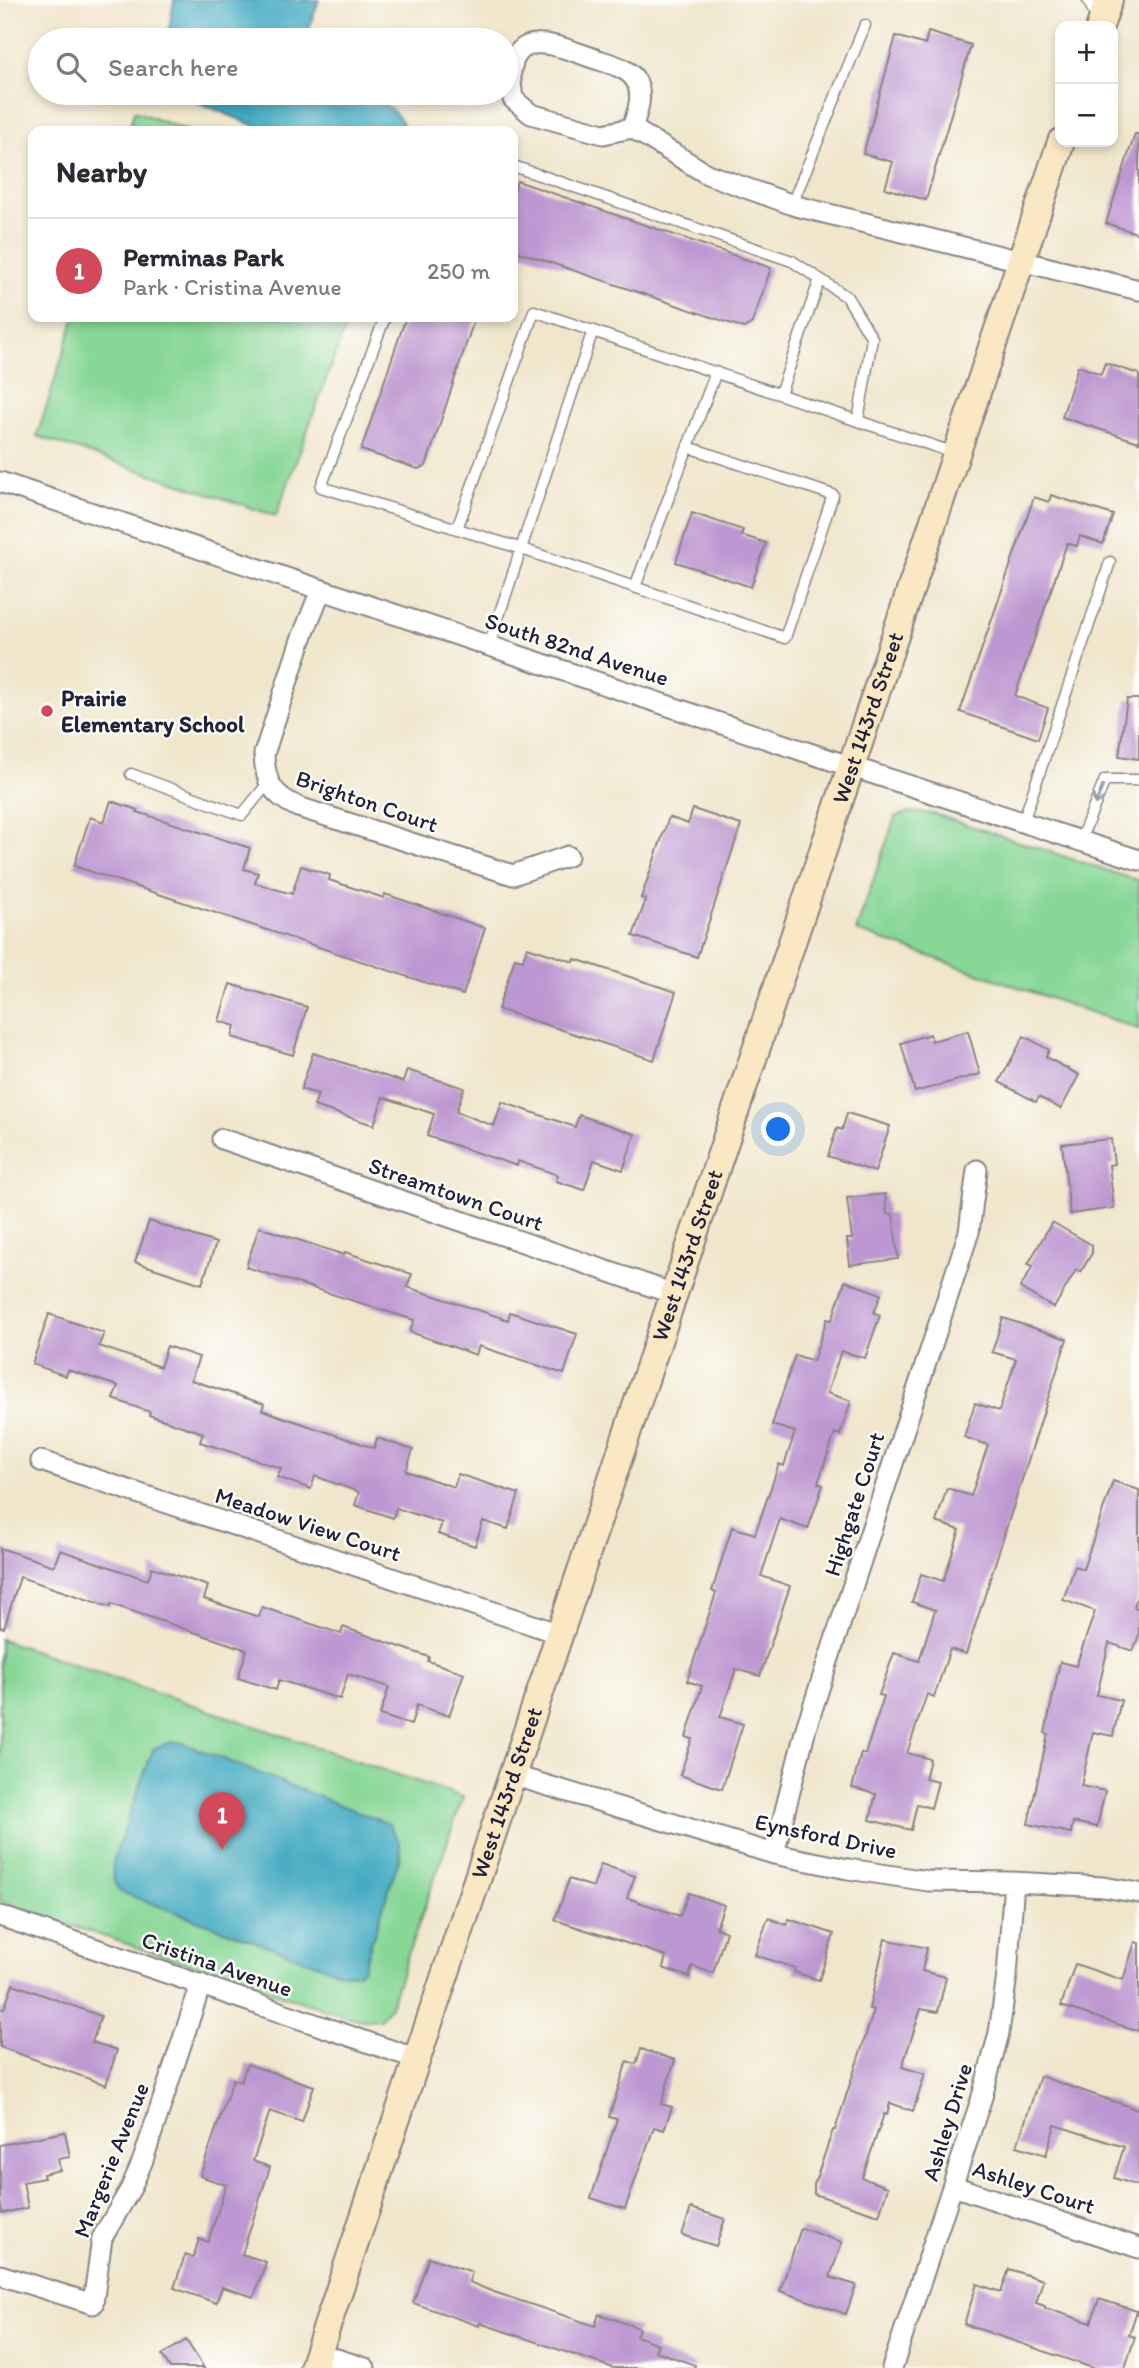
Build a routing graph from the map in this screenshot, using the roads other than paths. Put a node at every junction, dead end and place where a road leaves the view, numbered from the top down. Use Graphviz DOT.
graph roads {
  1 [pos="1088,0"];
  2 [pos="1109,0"];
  3 [pos="1098,21"];
  4 [pos="1102,21"];
  5 [pos="865,25"];
  6 [pos="518,54"];
  7 [pos="518,103"];
  8 [pos="632,128"];
  9 [pos="1059,147"];
  10 [pos="518,168"];
  11 [pos="792,204"];
  12 [pos="1022,260"];
  13 [pos="820,279"];
  14 [pos="1139,290"];
  15 [pos="383,322"];
  16 [pos="593,330"];
  17 [pos="716,372"];
  18 [pos="780,394"];
  19 [pos="858,421"];
  20 [pos="688,447"];
  21 [pos="956,454"];
  22 [pos="0,482"];
  23 [pos="457,529"];
  24 [pos="522,549"];
  25 [pos="1110,562"];
  26 [pos="635,587"];
  27 [pos="321,590"];
  28 [pos="489,646"];
  29 [pos="851,767"];
  30 [pos="131,774"];
  31 [pos="1139,780"];
  32 [pos="269,782"];
  33 [pos="1023,822"];
  34 [pos="1080,841"];
  35 [pos="568,856"];
  36 [pos="1139,860"];
  37 [pos="222,1139"];
  38 [pos="977,1170"];
  39 [pos="674,1294"];
  40 [pos="41,1461"];
  41 [pos="560,1634"];
  42 [pos="512,1774"];
  43 [pos="774,1854"];
  44 [pos="1014,1882"];
  45 [pos="1139,1893"];
  46 [pos="0,1916"];
  47 [pos="201,1984"];
  48 [pos="417,2059"];
  49 [pos="953,2186"];
  50 [pos="1139,2248"];
  51 [pos="0,2275"];
  52 [pos="315,2360"];
  53 [pos="365,2368"];
  54 [pos="892,2368"];
  1 -- 3 [label="lane"];
  2 -- 4 [label="main road"];
  5 -- 11 [label="lane"];
  6 -- 8 [label="street"];
  7 -- 8 [label="street"];
  8 -- 11 [label="street"];
  9 -- 12 [label="main road, West 143rd Street"];
  10 -- 13 [label="lane"];
  11 -- 12 [label="street"];
  12 -- 14 [label="street"];
  12 -- 21 [label="main road, West 143rd Street"];
  13 -- 18 [label="lane"];
  13 -- 19 [label="lane"];
  15 -- 23 [label="lane"];
  16 -- 17 [label="lane"];
  16 -- 23 [label="lane"];
  16 -- 24 [label="lane"];
  17 -- 18 [label="lane"];
  17 -- 20 [label="lane"];
  18 -- 19 [label="lane"];
  19 -- 21 [label="lane"];
  20 -- 26 [label="lane"];
  20 -- 26 [label="lane"];
  21 -- 29 [label="main road, West 143rd Street"];
  22 -- 27 [label="street, South 82nd Avenue"];
  23 -- 24 [label="lane"];
  24 -- 26 [label="lane"];
  24 -- 28 [label="lane"];
  25 -- 33 [label="lane"];
  27 -- 28 [label="street, South 82nd Avenue"];
  27 -- 32 [label="street, Brighton Court"];
  28 -- 29 [label="street, South 82nd Avenue"];
  29 -- 33 [label="street, South 82nd Avenue"];
  29 -- 39 [label="main road, West 143rd Street"];
  30 -- 32 [label="lane"];
  31 -- 34 [label="lane, one-way"];
  32 -- 35 [label="street, Brighton Court"];
  33 -- 34 [label="street, South 82nd Avenue"];
  34 -- 36 [label="street, South 82nd Avenue"];
  37 -- 39 [label="street, Streamtown Court"];
  38 -- 43 [label="street, Highgate Court"];
  39 -- 41 [label="main road, West 143rd Street"];
  40 -- 41 [label="street, Meadow View Court"];
  41 -- 42 [label="main road, West 143rd Street"];
  42 -- 43 [label="street, Eynsford Drive"];
  42 -- 48 [label="main road, West 143rd Street"];
  43 -- 44 [label="street, Eynsford Drive"];
  44 -- 45 [label="street, Eynsford Drive"];
  44 -- 49 [label="street, Ashley Drive"];
  46 -- 47 [label="street, Cristina Avenue"];
  47 -- 48 [label="street, Cristina Avenue"];
  47 -- 51 [label="street, Margerie Avenue"];
  48 -- 52 [label="main road, West 143rd Street"];
  49 -- 50 [label="street, Ashley Court"];
  49 -- 54 [label="street, Ashley Drive"];
  52 -- 53 [label="street"];
}
